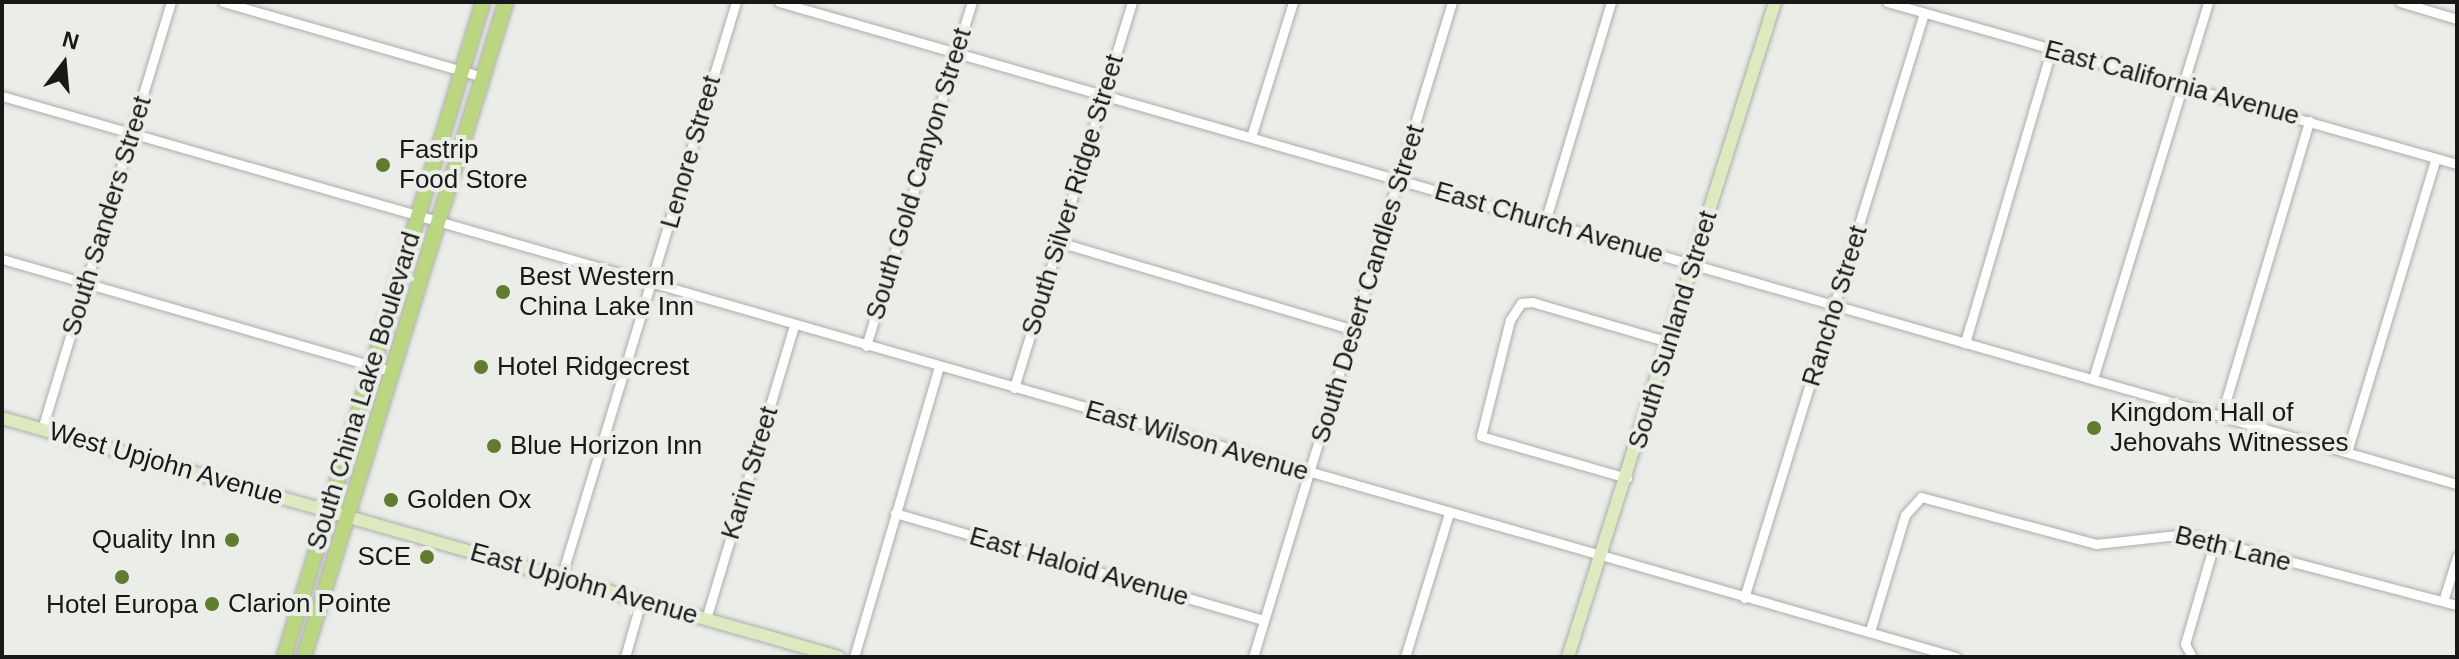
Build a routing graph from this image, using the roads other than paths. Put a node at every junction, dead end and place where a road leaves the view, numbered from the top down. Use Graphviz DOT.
graph roads {
  1 [pos="171,2"];
  2 [pos="223,2"];
  3 [pos="483,2"];
  4 [pos="506,2"];
  5 [pos="736,2"];
  6 [pos="779,2"];
  7 [pos="972,2"];
  8 [pos="1132,2"];
  9 [pos="1293,2"];
  10 [pos="1452,2"];
  11 [pos="1611,2"];
  12 [pos="1775,2"];
  13 [pos="1887,2"];
  14 [pos="2208,2"];
  15 [pos="2400,2"];
  16 [pos="811,6"];
  17 [pos="1924,13"];
  18 [pos="2457,19"];
  19 [pos="2051,50"];
  20 [pos="956,53"];
  21 [pos="462,71"];
  22 [pos="483,77"];
  23 [pos="2183,87"];
  24 [pos="1104,95"];
  25 [pos="2,96"];
  26 [pos="2309,121"];
  27 [pos="132,133"];
  28 [pos="1251,137"];
  29 [pos="2436,158"];
  30 [pos="2457,164"];
  31 [pos="1396,180"];
  32 [pos="416,216"];
  33 [pos="1545,222"];
  34 [pos="439,223"];
  35 [pos="1062,243"];
  36 [pos="2,259"];
  37 [pos="1694,265"];
  38 [pos="652,283"];
  39 [pos="87,284"];
  40 [pos="1836,307"];
  41 [pos="794,326"];
  42 [pos="1351,329"];
  43 [pos="1669,342"];
  44 [pos="1965,343"];
  45 [pos="866,346"];
  46 [pos="371,366"];
  47 [pos="939,367"];
  48 [pos="393,372"];
  49 [pos="2093,379"];
  50 [pos="1014,388"];
  51 [pos="2221,417"];
  52 [pos="2,418"];
  53 [pos="42,429"];
  54 [pos="2347,452"];
  55 [pos="1312,474"];
  56 [pos="1627,478"];
  57 [pos="2457,484"];
  58 [pos="329,511"];
  59 [pos="895,513"];
  60 [pos="1449,513"];
  61 [pos="349,517"];
  62 [pos="2215,541"];
  63 [pos="1602,557"];
  64 [pos="2457,557"];
  65 [pos="561,578"];
  66 [pos="1744,598"];
  67 [pos="2444,598"];
  68 [pos="641,601"];
  69 [pos="2457,605"];
  70 [pos="706,619"];
  71 [pos="1264,620"];
  72 [pos="1870,631"];
  73 [pos="2190,653"];
  74 [pos="284,657"];
  75 [pos="304,657"];
  76 [pos="625,657"];
  77 [pos="839,657"];
  78 [pos="854,657"];
  79 [pos="1253,657"];
  80 [pos="1405,657"];
  81 [pos="1568,657"];
  82 [pos="1956,657"];
  1 -- 27 [label="street, South Sanders Street"];
  2 -- 21 [label="street"];
  3 -- 21 [label="main road, South China Lake Boulevard"];
  4 -- 22 [label="main road, South China Lake Boulevard"];
  5 -- 38 [label="street, Lenore Street"];
  6 -- 16 [label="street, East Church Avenue"];
  7 -- 20 [label="street, South Gold Canyon Street"];
  8 -- 24 [label="street, South Silver Ridge Street"];
  9 -- 28 [label="street"];
  10 -- 31 [label="street, South Desert Candles Street"];
  11 -- 33 [label="street"];
  12 -- 37 [label="street, South Sunland Street"];
  13 -- 17 [label="street, East California Avenue"];
  14 -- 23 [label="street"];
  15 -- 18 [label="street"];
  16 -- 20 [label="street, East Church Avenue"];
  17 -- 19 [label="street, East California Avenue"];
  17 -- 40 [label="street, Rancho Street"];
  19 -- 23 [label="street, East California Avenue"];
  19 -- 44 [label="street"];
  20 -- 24 [label="street, East Church Avenue"];
  20 -- 45 [label="street, South Gold Canyon Street"];
  21 -- 22 [label="street"];
  21 -- 32 [label="main road, South China Lake Boulevard"];
  22 -- 34 [label="main road, South China Lake Boulevard"];
  23 -- 26 [label="street, East California Avenue"];
  23 -- 49 [label="street"];
  24 -- 28 [label="street, East Church Avenue"];
  24 -- 35 [label="street, South Silver Ridge Street"];
  25 -- 27 [label="street"];
  26 -- 29 [label="street, East California Avenue"];
  26 -- 51 [label="street"];
  27 -- 32 [label="street"];
  27 -- 39 [label="street, South Sanders Street"];
  28 -- 31 [label="street, East Church Avenue"];
  29 -- 30 [label="street, East California Avenue"];
  29 -- 54 [label="street"];
  31 -- 33 [label="street, East Church Avenue"];
  31 -- 42 [label="street, South Desert Candles Street"];
  32 -- 34 [label="street, South China Lake Boulevard"];
  32 -- 46 [label="main road, South China Lake Boulevard"];
  33 -- 37 [label="street, East Church Avenue"];
  34 -- 38 [label="street, East Wilson Avenue"];
  34 -- 48 [label="main road, South China Lake Boulevard"];
  35 -- 42 [label="street"];
  35 -- 50 [label="street, South Silver Ridge Street"];
  36 -- 39 [label="street"];
  37 -- 40 [label="street, East Church Avenue"];
  37 -- 43 [label="street, South Sunland Street"];
  38 -- 41 [label="street, East Wilson Avenue"];
  38 -- 65 [label="street, Lenore Street"];
  39 -- 46 [label="street"];
  39 -- 53 [label="street, South Sanders Street"];
  40 -- 44 [label="street, East Church Avenue"];
  40 -- 66 [label="street, Rancho Street"];
  41 -- 45 [label="street, East Wilson Avenue"];
  41 -- 70 [label="street, Karin Street"];
  42 -- 55 [label="street, South Desert Candles Street"];
  43 -- 56 [label="street, South Sunland Street"];
  43 -- 56 [label="street"];
  44 -- 49 [label="street, East Church Avenue"];
  45 -- 47 [label="street, East Wilson Avenue"];
  46 -- 48 [label="street"];
  46 -- 58 [label="main road, South China Lake Boulevard"];
  47 -- 50 [label="street, East Wilson Avenue"];
  47 -- 59 [label="street"];
  48 -- 61 [label="main road, South China Lake Boulevard"];
  49 -- 51 [label="street, East Church Avenue"];
  50 -- 55 [label="street, East Wilson Avenue"];
  51 -- 54 [label="street, East Church Avenue"];
  52 -- 53 [label="street, West Upjohn Avenue"];
  53 -- 58 [label="street, West Upjohn Avenue"];
  54 -- 57 [label="street, East Church Avenue"];
  55 -- 60 [label="street, East Wilson Avenue"];
  55 -- 71 [label="street, South Desert Candles Street"];
  56 -- 63 [label="street, South Sunland Street"];
  58 -- 61 [label="street, East Upjohn Avenue"];
  58 -- 74 [label="main road, South China Lake Boulevard"];
  59 -- 71 [label="street, East Haloid Avenue"];
  59 -- 78 [label="street"];
  60 -- 63 [label="street, East Wilson Avenue"];
  60 -- 80 [label="street"];
  61 -- 65 [label="street, East Upjohn Avenue"];
  61 -- 75 [label="main road, South China Lake Boulevard"];
  62 -- 67 [label="street, Beth Lane"];
  62 -- 72 [label="street, Beth Lane"];
  62 -- 73 [label="street"];
  63 -- 66 [label="street, East Wilson Avenue"];
  63 -- 81 [label="street, South Sunland Street"];
  64 -- 67 [label="street"];
  65 -- 68 [label="street, East Upjohn Avenue"];
  66 -- 72 [label="street, East Wilson Avenue"];
  67 -- 69 [label="street, Beth Lane"];
  68 -- 70 [label="street, East Upjohn Avenue"];
  68 -- 76 [label="street"];
  70 -- 77 [label="street, East Upjohn Avenue"];
  71 -- 79 [label="street, South Desert Candles Street"];
  72 -- 82 [label="street, East Wilson Avenue"];
}
